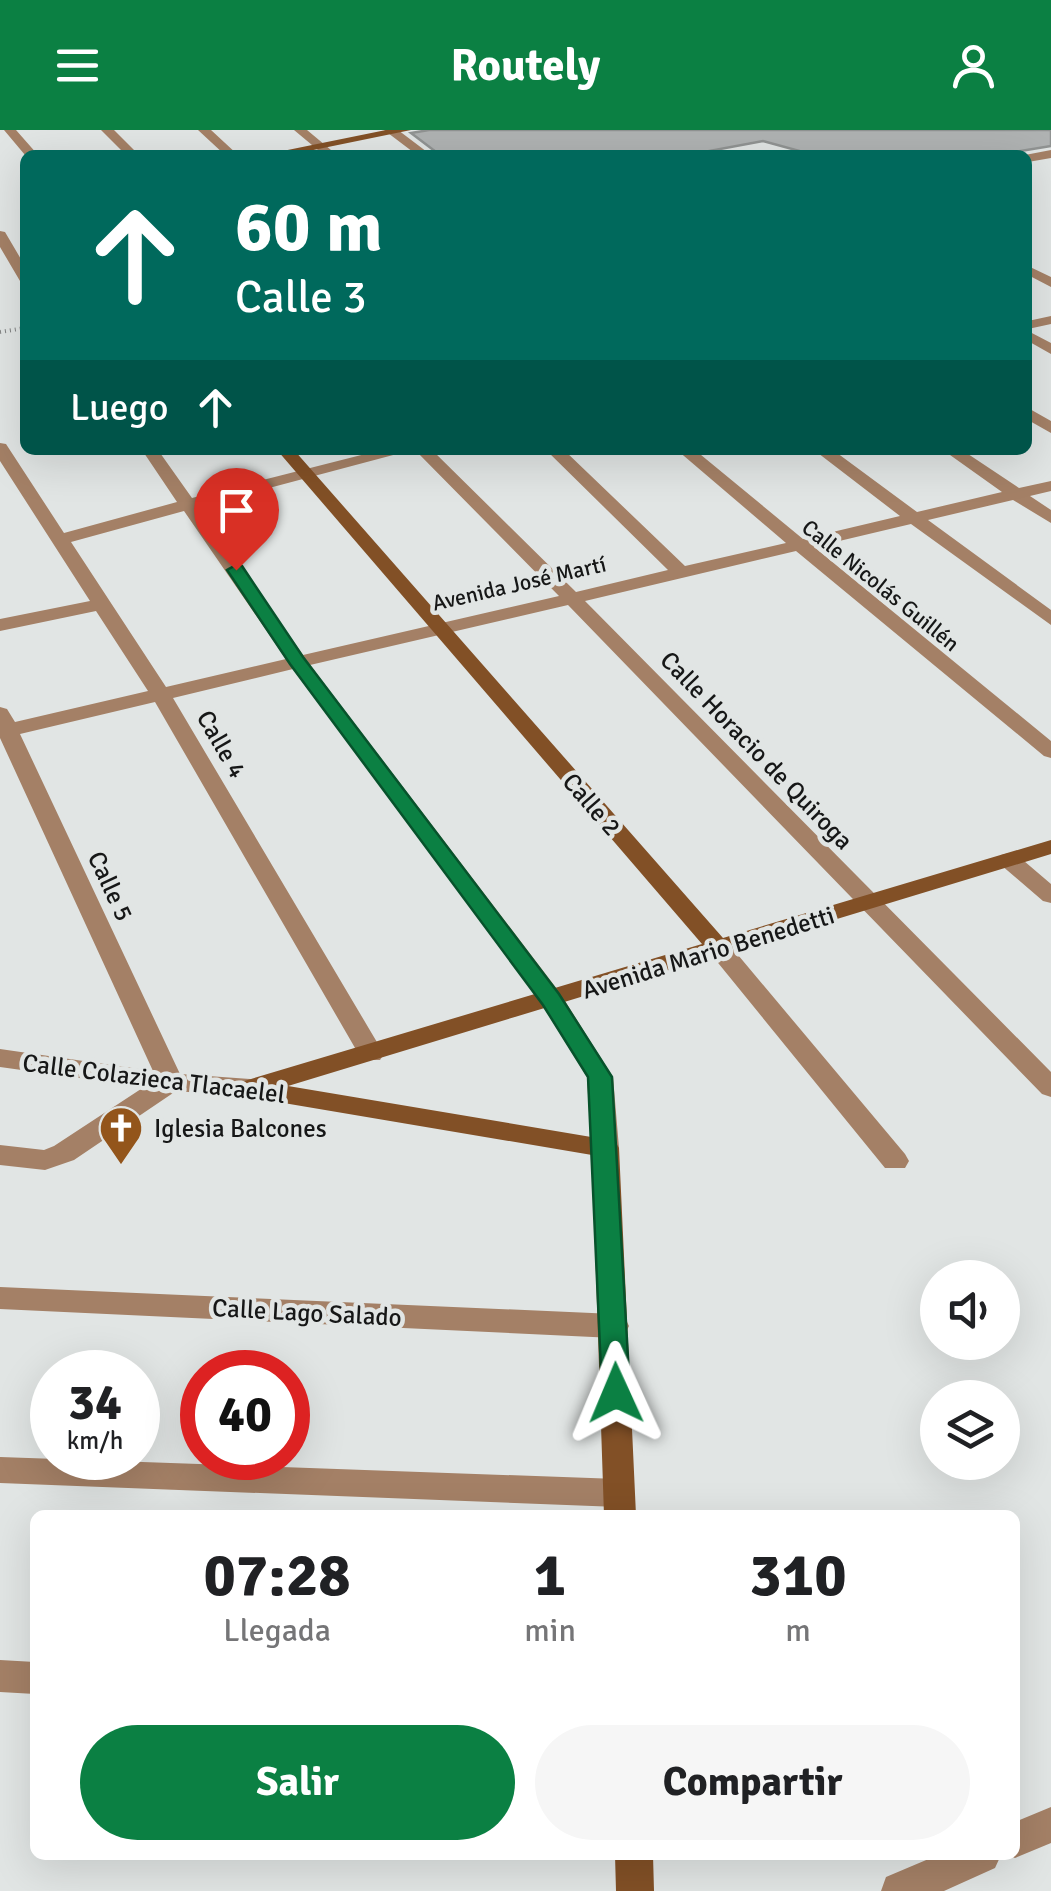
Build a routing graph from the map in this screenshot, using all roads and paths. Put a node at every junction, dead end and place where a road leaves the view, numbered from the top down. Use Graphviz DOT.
graph roads {
  1 [pos="10,130"];
  2 [pos="108,130"];
  3 [pos="204,130"];
  4 [pos="300,130"];
  5 [pos="396,131"];
  6 [pos="320,146"];
  7 [pos="28,150"];
  8 [pos="128,150"];
  9 [pos="226,150"];
  10 [pos="297,150"];
  11 [pos="325,150"];
  12 [pos="419,150"];
  13 [pos="4,240"];
  14 [pos="20,266"];
  15 [pos="0,448"];
  16 [pos="154,455"];
  17 [pos="290,455"];
  18 [pos="381,455"];
  19 [pos="428,455"];
  20 [pos="559,455"];
  21 [pos="691,455"];
  22 [pos="829,455"];
  23 [pos="958,455"];
  24 [pos="6,472"];
  25 [pos="304,472"];
  26 [pos="1051,486"];
  27 [pos="1016,494"];
  28 [pos="189,502"];
  29 [pos="914,517"];
  30 [pos="1051,518"];
  31 [pos="59,540"];
  32 [pos="796,544"];
  33 [pos="680,571"];
  34 [pos="573,596"];
  35 [pos="101,604"];
  36 [pos="1051,619"];
  37 [pos="0,625"];
  38 [pos="437,627"];
  39 [pos="296,660"];
  40 [pos="161,694"];
  41 [pos="3,725"];
  42 [pos="1051,752"];
  43 [pos="1051,847"];
  44 [pos="1009,860"];
  45 [pos="1051,896"];
  46 [pos="866,904"];
  47 [pos="719,948"];
  48 [pos="551,1000"];
  49 [pos="371,1054"];
  50 [pos="0,1058"];
  51 [pos="171,1082"];
  52 [pos="250,1088"];
  53 [pos="1051,1088"];
  54 [pos="605,1148"];
  55 [pos="0,1155"];
  56 [pos="895,1161"];
  57 [pos="0,1298"];
  58 [pos="614,1326"];
  59 [pos="0,1470"];
  60 [pos="619,1504"];
  61 [pos="0,1676"];
  62 [pos="30,1678"];
  63 [pos="1051,1825"];
  64 [pos="1020,1838"];
  65 [pos="634,1860"];
  66 [pos="971,1860"];
  67 [pos="634,1891"];
  68 [pos="900,1891"];
  1 -- 7 [label="street"];
  2 -- 8 [label="street"];
  3 -- 9 [label="street"];
  4 -- 6 [label="street"];
  5 -- 6 [label="street"];
  5 -- 12 [label="street"];
  6 -- 10 [label="street"];
  6 -- 11 [label="street"];
  13 -- 14 [label="street"];
  15 -- 24 [label="street, Calle 4"];
  16 -- 28 [label="street"];
  17 -- 25 [label="street, Calle 2"];
  18 -- 25 [label="street"];
  19 -- 34 [label="street, Calle Horacio de Quiroga"];
  20 -- 33 [label="street"];
  21 -- 32 [label="street, Calle Nicolás Guillén"];
  22 -- 29 [label="street"];
  23 -- 27 [label="street"];
  24 -- 31 [label="street, Calle 4"];
  25 -- 28 [label="street"];
  25 -- 38 [label="street, Calle 2"];
  26 -- 27 [label="street, Avenida José Martí"];
  27 -- 29 [label="street, Avenida José Martí"];
  27 -- 30 [label="street"];
  28 -- 31 [label="street"];
  28 -- 39 [label="street"];
  29 -- 32 [label="street, Avenida José Martí"];
  29 -- 36 [label="street"];
  31 -- 35 [label="street, Calle 4"];
  32 -- 33 [label="street, Avenida José Martí"];
  32 -- 42 [label="street, Calle Nicolás Guillén"];
  33 -- 34 [label="street, Avenida José Martí"];
  34 -- 38 [label="street, Avenida José Martí"];
  34 -- 46 [label="street, Calle Horacio de Quiroga"];
  35 -- 37 [label="street"];
  35 -- 40 [label="street, Calle 4"];
  38 -- 39 [label="street, Avenida José Martí"];
  38 -- 47 [label="street, Calle 2"];
  39 -- 40 [label="street, Avenida José Martí"];
  39 -- 48 [label="street"];
  40 -- 41 [label="street, Avenida José Martí"];
  40 -- 49 [label="street, Calle 4"];
  41 -- 51 [label="street, Calle 5"];
  43 -- 44 [label="street, Avenida Mario Benedetti"];
  44 -- 45 [label="street"];
  44 -- 46 [label="street, Avenida Mario Benedetti"];
  46 -- 47 [label="street, Avenida Mario Benedetti"];
  46 -- 53 [label="street, Calle Horacio de Quiroga"];
  47 -- 48 [label="street, Avenida Mario Benedetti"];
  47 -- 56 [label="street, Calle 2"];
  48 -- 49 [label="street, Avenida Mario Benedetti"];
  48 -- 54 [label="street"];
  49 -- 52 [label="street, Avenida Mario Benedetti"];
  50 -- 51 [label="street, Calle Colazieca Tlacaelel"];
  51 -- 52 [label="street, Calle Colazieca Tlacaelel"];
  51 -- 55 [label="street"];
  52 -- 54 [label="street, Calle Colazieca Tlacaelel"];
  54 -- 58 [label="street"];
  57 -- 58 [label="street, Calle Lago Salado"];
  58 -- 60 [label="street"];
  59 -- 60 [label="street"];
  61 -- 62 [label="street"];
  63 -- 64 [label="street"];
  65 -- 67 [label="street"];
  66 -- 68 [label="street"];
}
